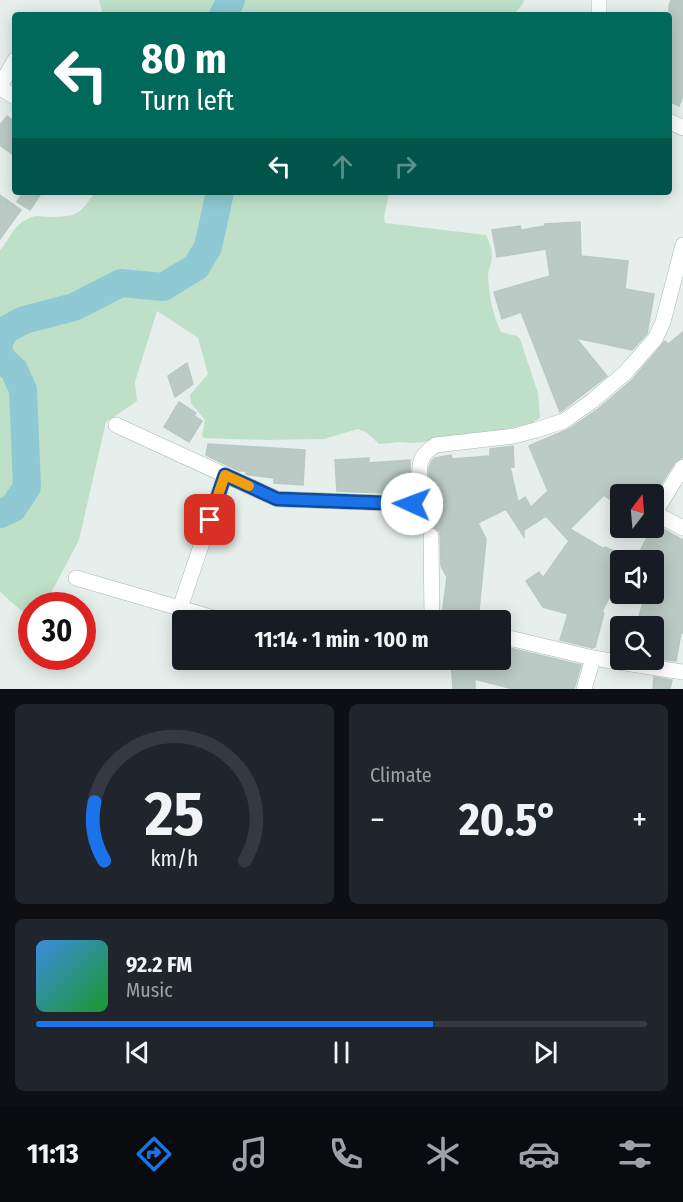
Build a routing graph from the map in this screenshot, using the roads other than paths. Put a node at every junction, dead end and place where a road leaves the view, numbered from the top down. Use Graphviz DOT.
graph roads {
  1 [pos="12,65"];
  2 [pos="0,87"];
  3 [pos="683,245"];
  4 [pos="116,425"];
  5 [pos="683,467"];
  6 [pos="225,475"];
  7 [pos="683,528"];
  8 [pos="431,536"];
  9 [pos="76,578"];
  10 [pos="180,608"];
  11 [pos="187,610"];
  12 [pos="432,610"];
  13 [pos="511,638"];
  14 [pos="593,658"];
  15 [pos="683,672"];
  16 [pos="584,689"];
  1 -- 2 [label="street"];
  3 -- 6 [label="street"];
  4 -- 6 [label="street"];
  5 -- 7 [label="street"];
  6 -- 10 [label="street"];
  8 -- 12 [label="street"];
  9 -- 10 [label="street"];
  10 -- 11 [label="street"];
  13 -- 14 [label="street"];
  14 -- 15 [label="street"];
  14 -- 16 [label="street"];
}
